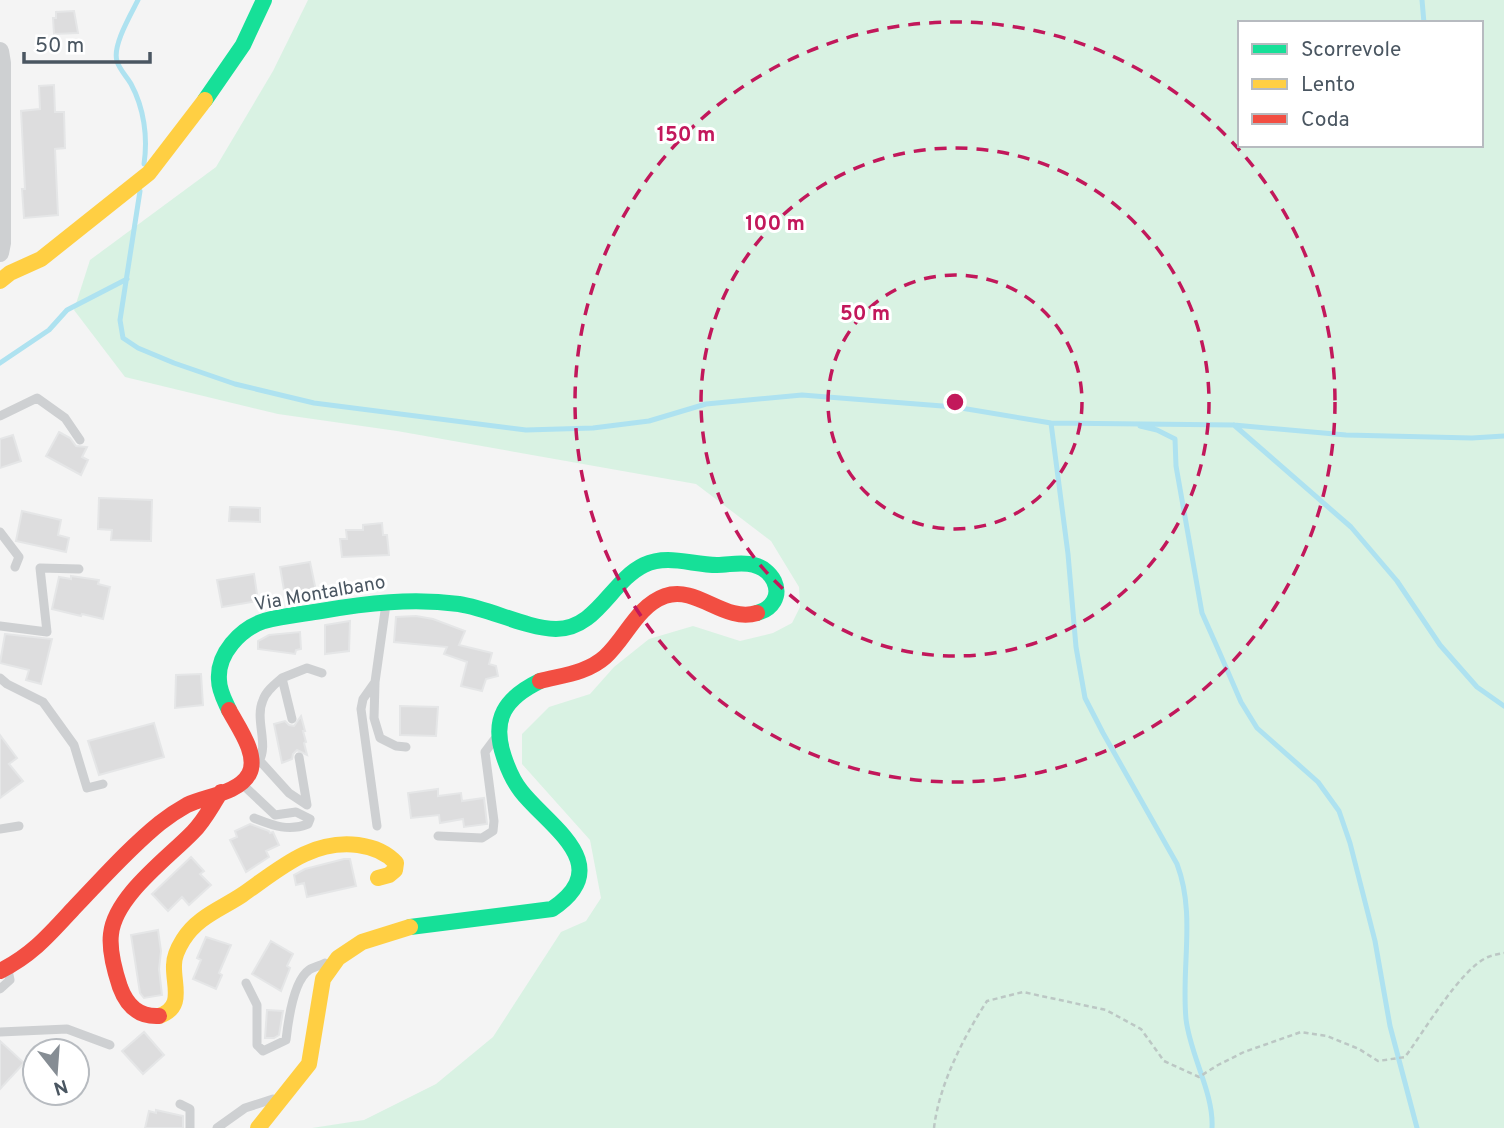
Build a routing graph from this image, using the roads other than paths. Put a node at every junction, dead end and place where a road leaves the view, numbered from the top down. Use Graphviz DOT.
graph roads {
  1 [pos="264,0"];
  2 [pos="0,51"];
  3 [pos="0,253"];
  4 [pos="0,281"];
  5 [pos="0,416"];
  6 [pos="80,440"];
  7 [pos="0,532"];
  8 [pos="15,567"];
  9 [pos="79,569"];
  10 [pos="386,602"];
  11 [pos="0,626"];
  12 [pos="322,673"];
  13 [pos="0,678"];
  14 [pos="282,678"];
  15 [pos="375,682"];
  16 [pos="292,719"];
  17 [pos="497,736"];
  18 [pos="406,747"];
  19 [pos="299,757"];
  20 [pos="256,764"];
  21 [pos="240,782"];
  22 [pos="103,784"];
  23 [pos="221,792"];
  24 [pos="254,818"];
  25 [pos="19,825"];
  26 [pos="377,826"];
  27 [pos="0,829"];
  28 [pos="438,836"];
  29 [pos="377,878"];
  30 [pos="336,959"];
  31 [pos="4,970"];
  32 [pos="246,983"];
  33 [pos="0,989"];
  34 [pos="0,1032"];
  35 [pos="110,1045"];
  36 [pos="285,1095"];
  37 [pos="180,1104"];
  38 [pos="190,1128"];
  39 [pos="217,1128"];
  40 [pos="258,1128"];
  1 -- 4 [label="street"];
  2 -- 3 [label="street"];
  5 -- 6 [label="lane"];
  7 -- 8 [label="lane"];
  9 -- 11 [label="lane"];
  10 -- 15 [label="lane"];
  10 -- 17 [label="street, Via Montalbano"];
  10 -- 20 [label="street, Via Montalbano"];
  12 -- 14 [label="lane"];
  13 -- 22 [label="lane"];
  14 -- 16 [label="lane"];
  14 -- 20 [label="lane"];
  15 -- 18 [label="lane"];
  15 -- 26 [label="lane"];
  17 -- 28 [label="lane"];
  17 -- 30 [label="street"];
  19 -- 20 [label="lane"];
  20 -- 21 [label="street"];
  21 -- 23 [label="street"];
  21 -- 24 [label="lane"];
  23 -- 29 [label="street"];
  23 -- 31 [label="street"];
  25 -- 27 [label="lane"];
  30 -- 32 [label="lane"];
  30 -- 36 [label="street"];
  31 -- 33 [label="lane"];
  34 -- 35 [label="lane"];
  36 -- 39 [label="lane"];
  36 -- 40 [label="street"];
  37 -- 38 [label="lane"];
}
